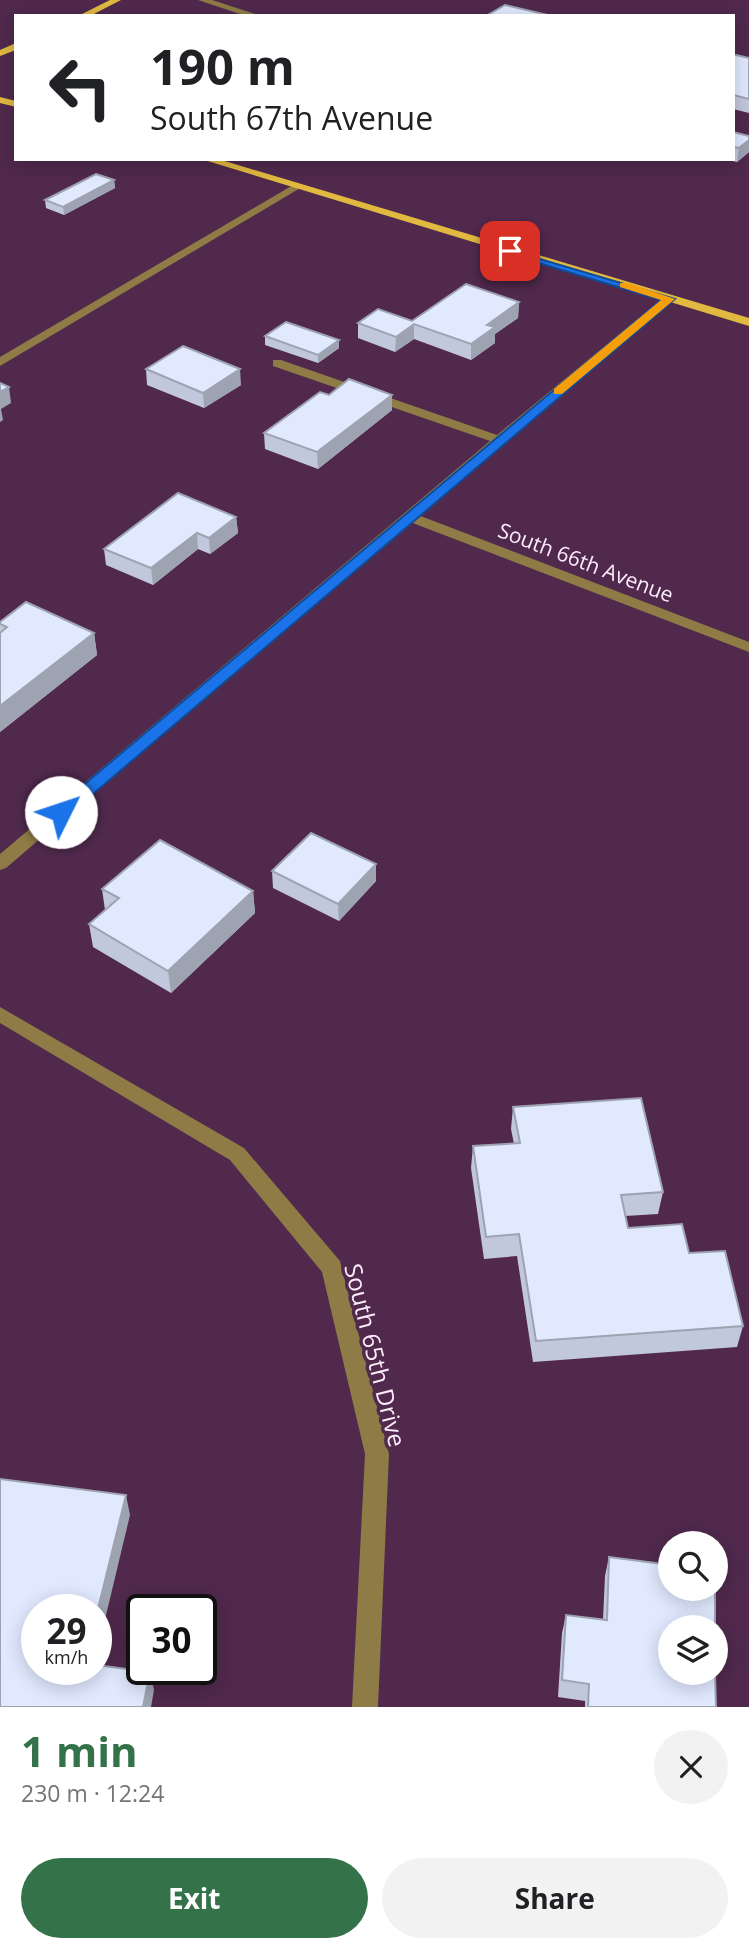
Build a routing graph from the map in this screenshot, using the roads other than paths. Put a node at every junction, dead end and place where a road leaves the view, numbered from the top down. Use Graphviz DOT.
graph roads {
  1 [pos="117,0"];
  2 [pos="202,0"];
  3 [pos="86,14"];
  4 [pos="250,14"];
  5 [pos="212,161"];
  6 [pos="297,187"];
  7 [pos="669,299"];
  8 [pos="749,323"];
  9 [pos="0,362"];
  10 [pos="277,363"];
  11 [pos="499,440"];
  12 [pos="408,516"];
  13 [pos="749,647"];
  14 [pos="0,864"];
  15 [pos="0,1014"];
  16 [pos="365,1707"];
  1 -- 3 [label="main road"];
  2 -- 4 [label="street"];
  5 -- 6 [label="main road"];
  6 -- 7 [label="main road"];
  6 -- 9 [label="street"];
  7 -- 8 [label="main road"];
  7 -- 11 [label="street"];
  10 -- 11 [label="street"];
  11 -- 12 [label="street"];
  12 -- 13 [label="street, South 66th Avenue"];
  12 -- 14 [label="street"];
  15 -- 16 [label="street, South 65th Drive"];
}
